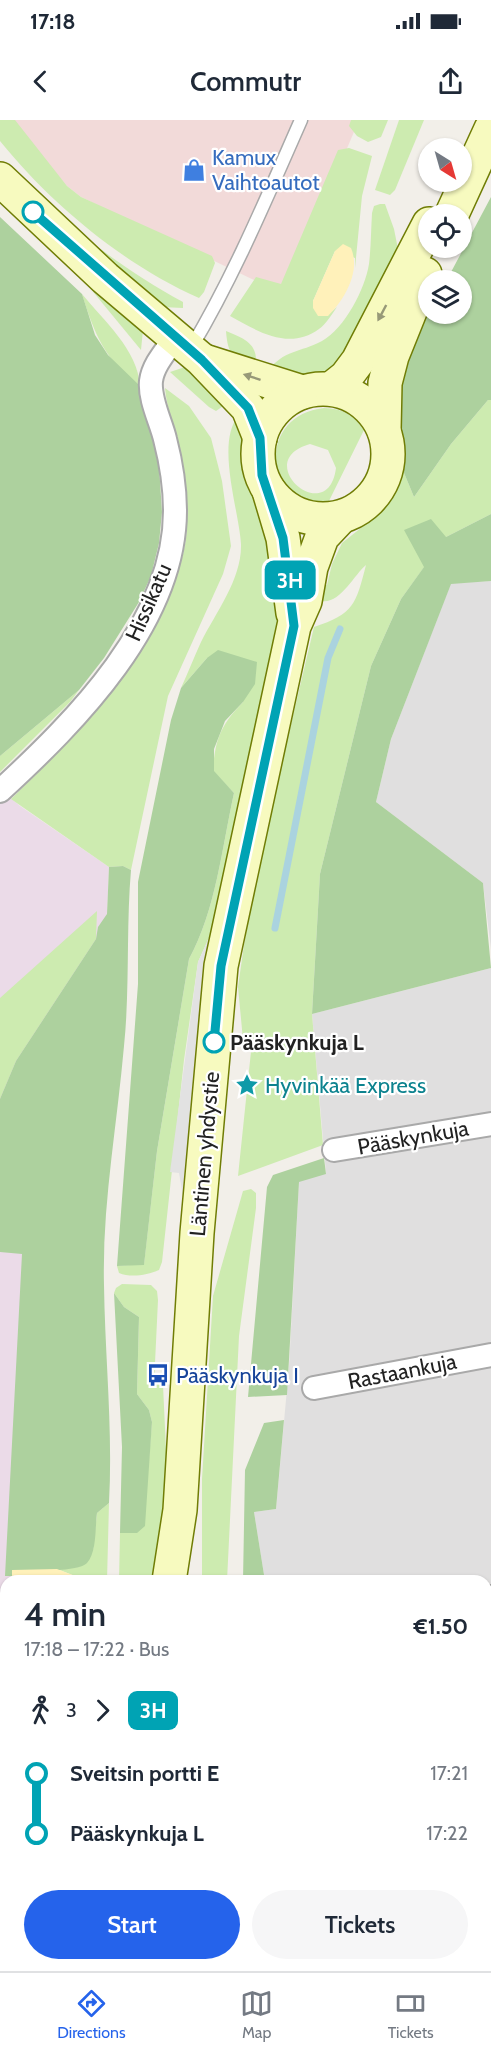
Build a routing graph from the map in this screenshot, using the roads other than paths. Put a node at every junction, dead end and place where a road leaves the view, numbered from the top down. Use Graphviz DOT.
graph roads {
  1 [pos="301,120"];
  2 [pos="474,120"];
  3 [pos="491,129"];
  4 [pos="466,138"];
  5 [pos="0,179"];
  6 [pos="457,204"];
  7 [pos="418,245"];
  8 [pos="433,258"];
  9 [pos="189,349"];
  10 [pos="316,390"];
  11 [pos="384,430"];
  12 [pos="260,438"];
  13 [pos="268,491"];
  14 [pos="339,519"];
  15 [pos="294,626"];
  16 [pos="0,791"];
  17 [pos="491,1124"];
  18 [pos="334,1150"];
  19 [pos="491,1355"];
  20 [pos="314,1388"];
  21 [pos="180,1510"];
  22 [pos="170,1575"];
  23 [pos="187,1575"];
  1 -- 9 [label="lane"];
  2 -- 4 [label="main road"];
  3 -- 6 [label="main road"];
  5 -- 9 [label="main road"];
  7 -- 10 [label="main road, one-way"];
  8 -- 11 [label="main road"];
  10 -- 9 [label="main road, one-way"];
  9 -- 12 [label="main road"];
  9 -- 16 [label="street, Hissikatu"];
  10 -- 11 [label="main road"];
  10 -- 12 [label="main road"];
  11 -- 14 [label="main road"];
  12 -- 13 [label="main road"];
  13 -- 14 [label="main road"];
  13 -- 15 [label="main road, Läntinen yhdystie"];
  14 -- 15 [label="main road, Läntinen yhdystie"];
  15 -- 21 [label="main road, Läntinen yhdystie"];
  17 -- 18 [label="street, Pääskynkuja"];
  19 -- 20 [label="street, Rastaankuja"];
  21 -- 22 [label="main road, Läntinen yhdystie"];
  21 -- 23 [label="main road, Läntinen yhdystie"];
}
